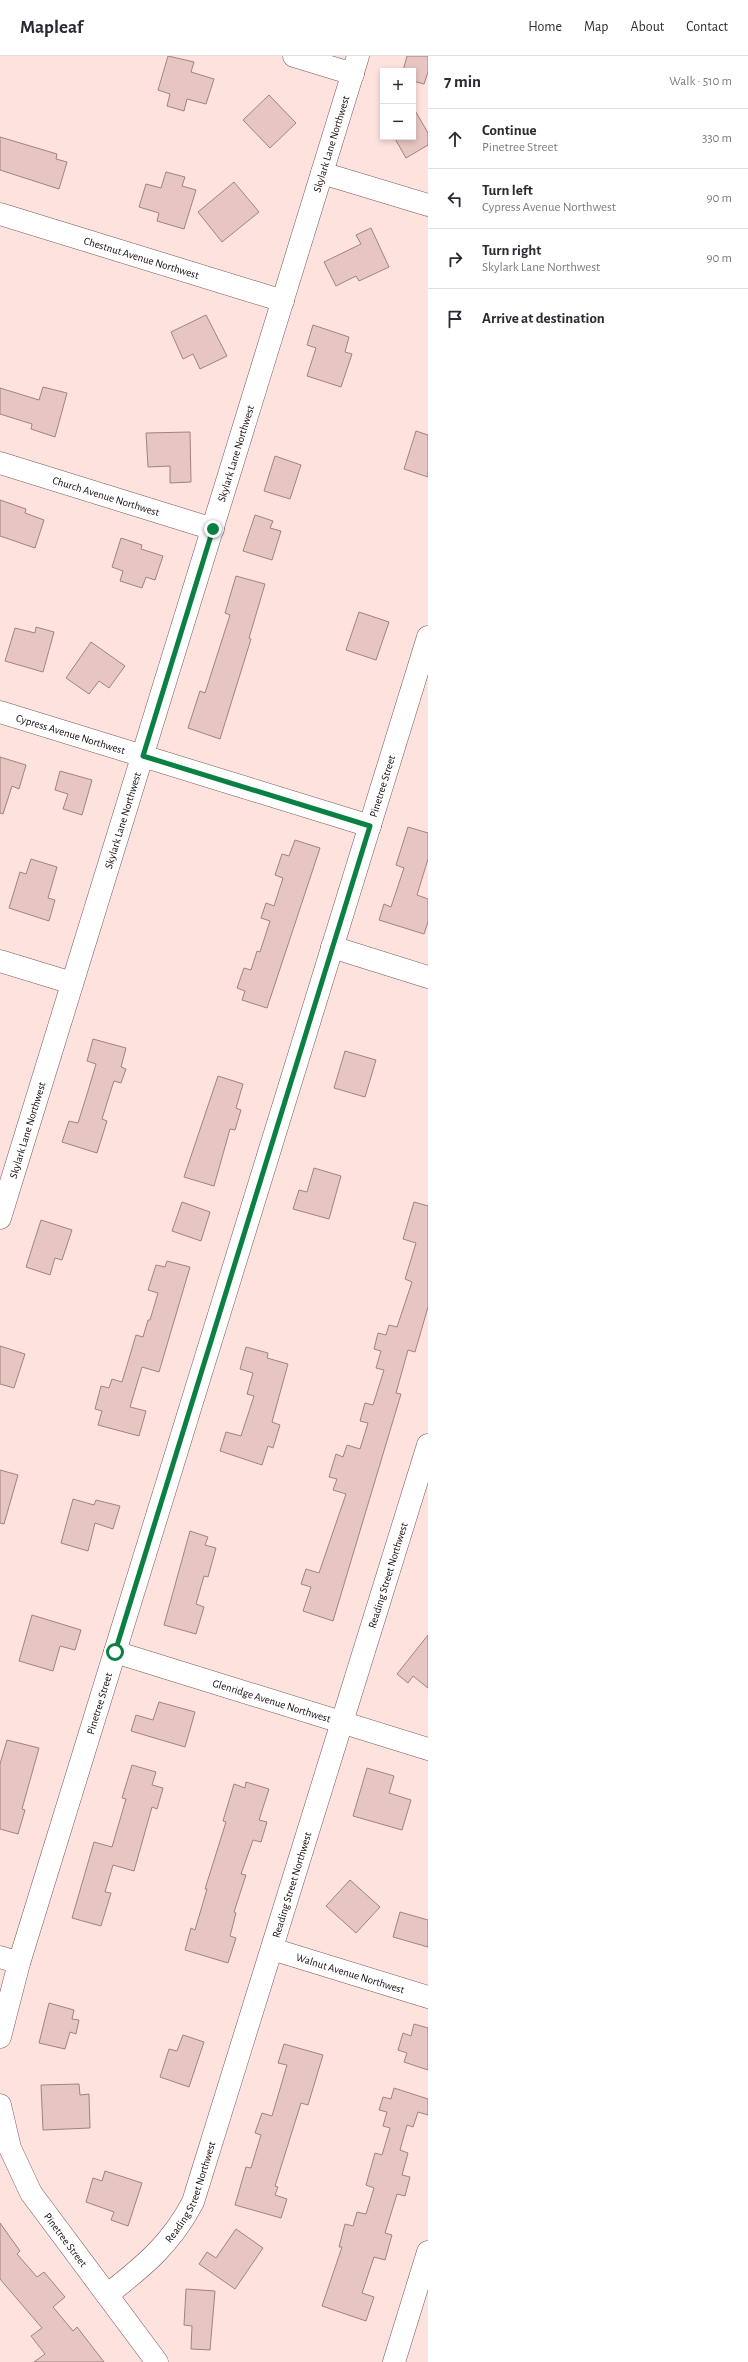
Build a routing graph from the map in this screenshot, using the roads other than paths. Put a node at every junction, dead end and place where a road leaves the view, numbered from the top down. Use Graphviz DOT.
graph roads {
  1 [pos="294,56"];
  2 [pos="356,65"];
  3 [pos="322,173"];
  4 [pos="428,205"];
  5 [pos="0,214"];
  6 [pos="283,301"];
  7 [pos="0,463"];
  8 [pos="213,529"];
  9 [pos="428,637"];
  10 [pos="0,712"];
  11 [pos="143,756"];
  12 [pos="370,826"];
  13 [pos="332,947"];
  14 [pos="0,961"];
  15 [pos="428,977"];
  16 [pos="72,983"];
  17 [pos="1,1213"];
  18 [pos="428,1445"];
  19 [pos="422,1489"];
  20 [pos="115,1652"];
  21 [pos="343,1722"];
  22 [pos="428,1748"];
  23 [pos="272,1949"];
  24 [pos="10,1960"];
  25 [pos="428,1997"];
  26 [pos="0,2037"];
  27 [pos="0,2106"];
  28 [pos="428,2252"];
  29 [pos="107,2295"];
  30 [pos="157,2362"];
  31 [pos="394,2362"];
  1 -- 2 [label="street"];
  2 -- 3 [label="street, Skylark Lane Northwest"];
  3 -- 4 [label="street"];
  3 -- 6 [label="street, Skylark Lane Northwest"];
  5 -- 6 [label="street, Chestnut Avenue Northwest"];
  6 -- 8 [label="street, Skylark Lane Northwest"];
  7 -- 8 [label="street, Church Avenue Northwest"];
  8 -- 11 [label="street, Skylark Lane Northwest"];
  9 -- 12 [label="street, Pinetree Street"];
  10 -- 11 [label="street, Cypress Avenue Northwest"];
  11 -- 12 [label="street, Cypress Avenue Northwest"];
  11 -- 16 [label="street, Skylark Lane Northwest"];
  12 -- 13 [label="street, Pinetree Street"];
  13 -- 15 [label="street"];
  13 -- 20 [label="street, Pinetree Street"];
  14 -- 16 [label="street"];
  16 -- 17 [label="street, Skylark Lane Northwest"];
  18 -- 19 [label="street, Reading Street Northwest"];
  19 -- 21 [label="street, Reading Street Northwest"];
  20 -- 21 [label="street, Glenridge Avenue Northwest"];
  20 -- 24 [label="street, Pinetree Street"];
  21 -- 22 [label="street, Glenridge Avenue Northwest"];
  21 -- 23 [label="street, Reading Street Northwest"];
  23 -- 25 [label="street, Walnut Avenue Northwest"];
  23 -- 29 [label="street, Reading Street Northwest"];
  24 -- 26 [label="street, Pinetree Street"];
  27 -- 29 [label="street, Pinetree Street"];
  28 -- 31 [label="street"];
  29 -- 30 [label="street, Pinetree Street"];
}
